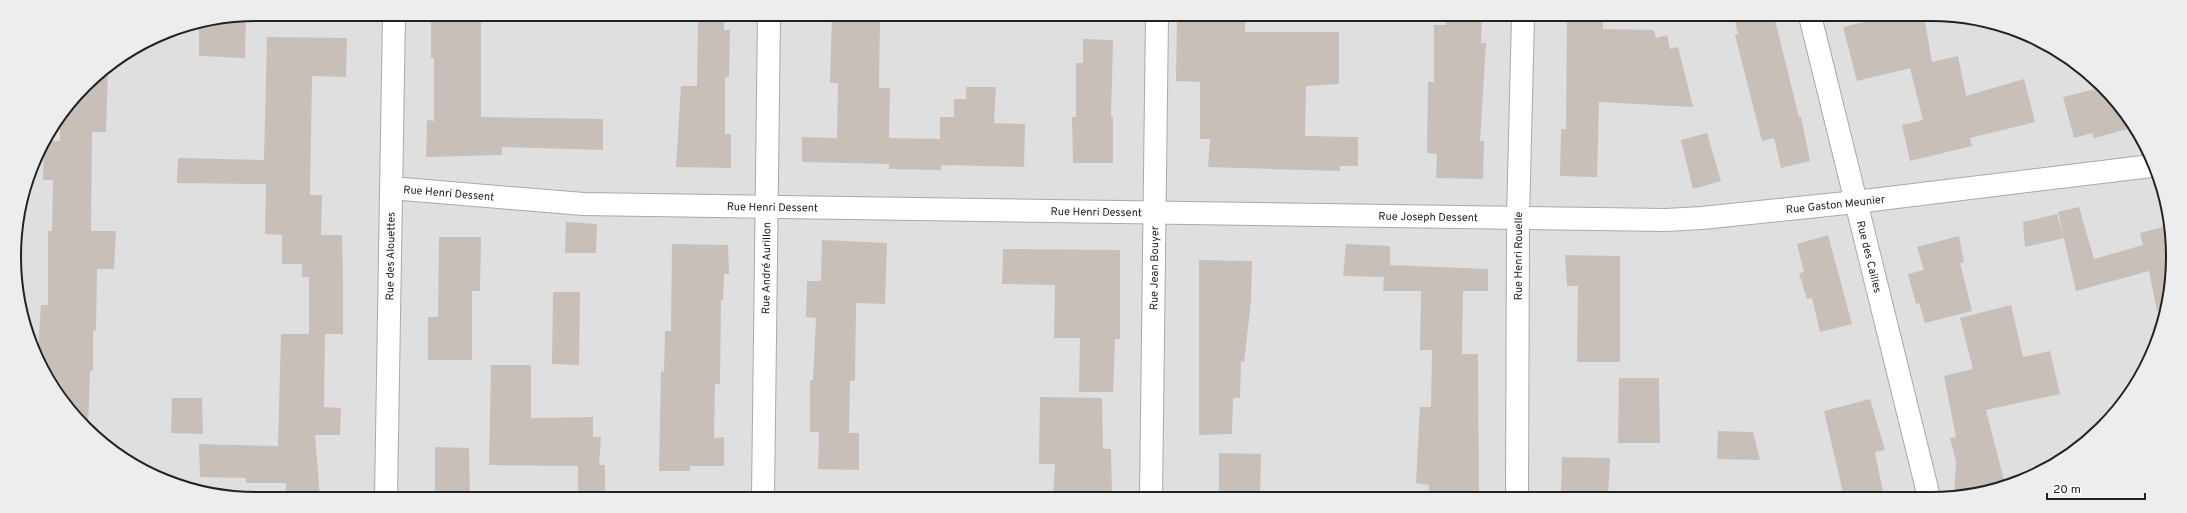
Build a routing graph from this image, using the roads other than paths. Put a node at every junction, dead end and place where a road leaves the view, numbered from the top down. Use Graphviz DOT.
graph roads {
  1 [pos="394,21"];
  2 [pos="769,21"];
  3 [pos="1157,21"];
  4 [pos="1523,21"];
  5 [pos="1811,21"];
  6 [pos="2148,166"];
  7 [pos="391,188"];
  8 [pos="1856,202"];
  9 [pos="766,207"];
  10 [pos="1154,213"];
  11 [pos="1338,213"];
  12 [pos="1518,218"];
  13 [pos="386,492"];
  14 [pos="763,492"];
  15 [pos="1151,492"];
  16 [pos="1517,492"];
  17 [pos="1928,492"];
  1 -- 7 [label="street, Rue des Alouettes"];
  2 -- 9 [label="street, Rue André Aurillon"];
  3 -- 10 [label="street, Rue Jean Bouyer"];
  4 -- 12 [label="street, Rue Henri Rouelle"];
  5 -- 8 [label="street, Rue des Cailles"];
  6 -- 8 [label="street, Rue Gaston Meunier"];
  7 -- 9 [label="street, Rue Henri Dessent"];
  7 -- 13 [label="street, Rue des Alouettes"];
  8 -- 12 [label="street, Rue Gaston Meunier"];
  8 -- 17 [label="street, Rue des Cailles"];
  9 -- 10 [label="street, Rue Henri Dessent"];
  9 -- 14 [label="street, Rue André Aurillon"];
  10 -- 11 [label="street, Rue Henri Dessent"];
  10 -- 15 [label="street, Rue Jean Bouyer"];
  11 -- 12 [label="street, Rue Joseph Dessent"];
  12 -- 16 [label="street, Rue Henri Rouelle"];
}
